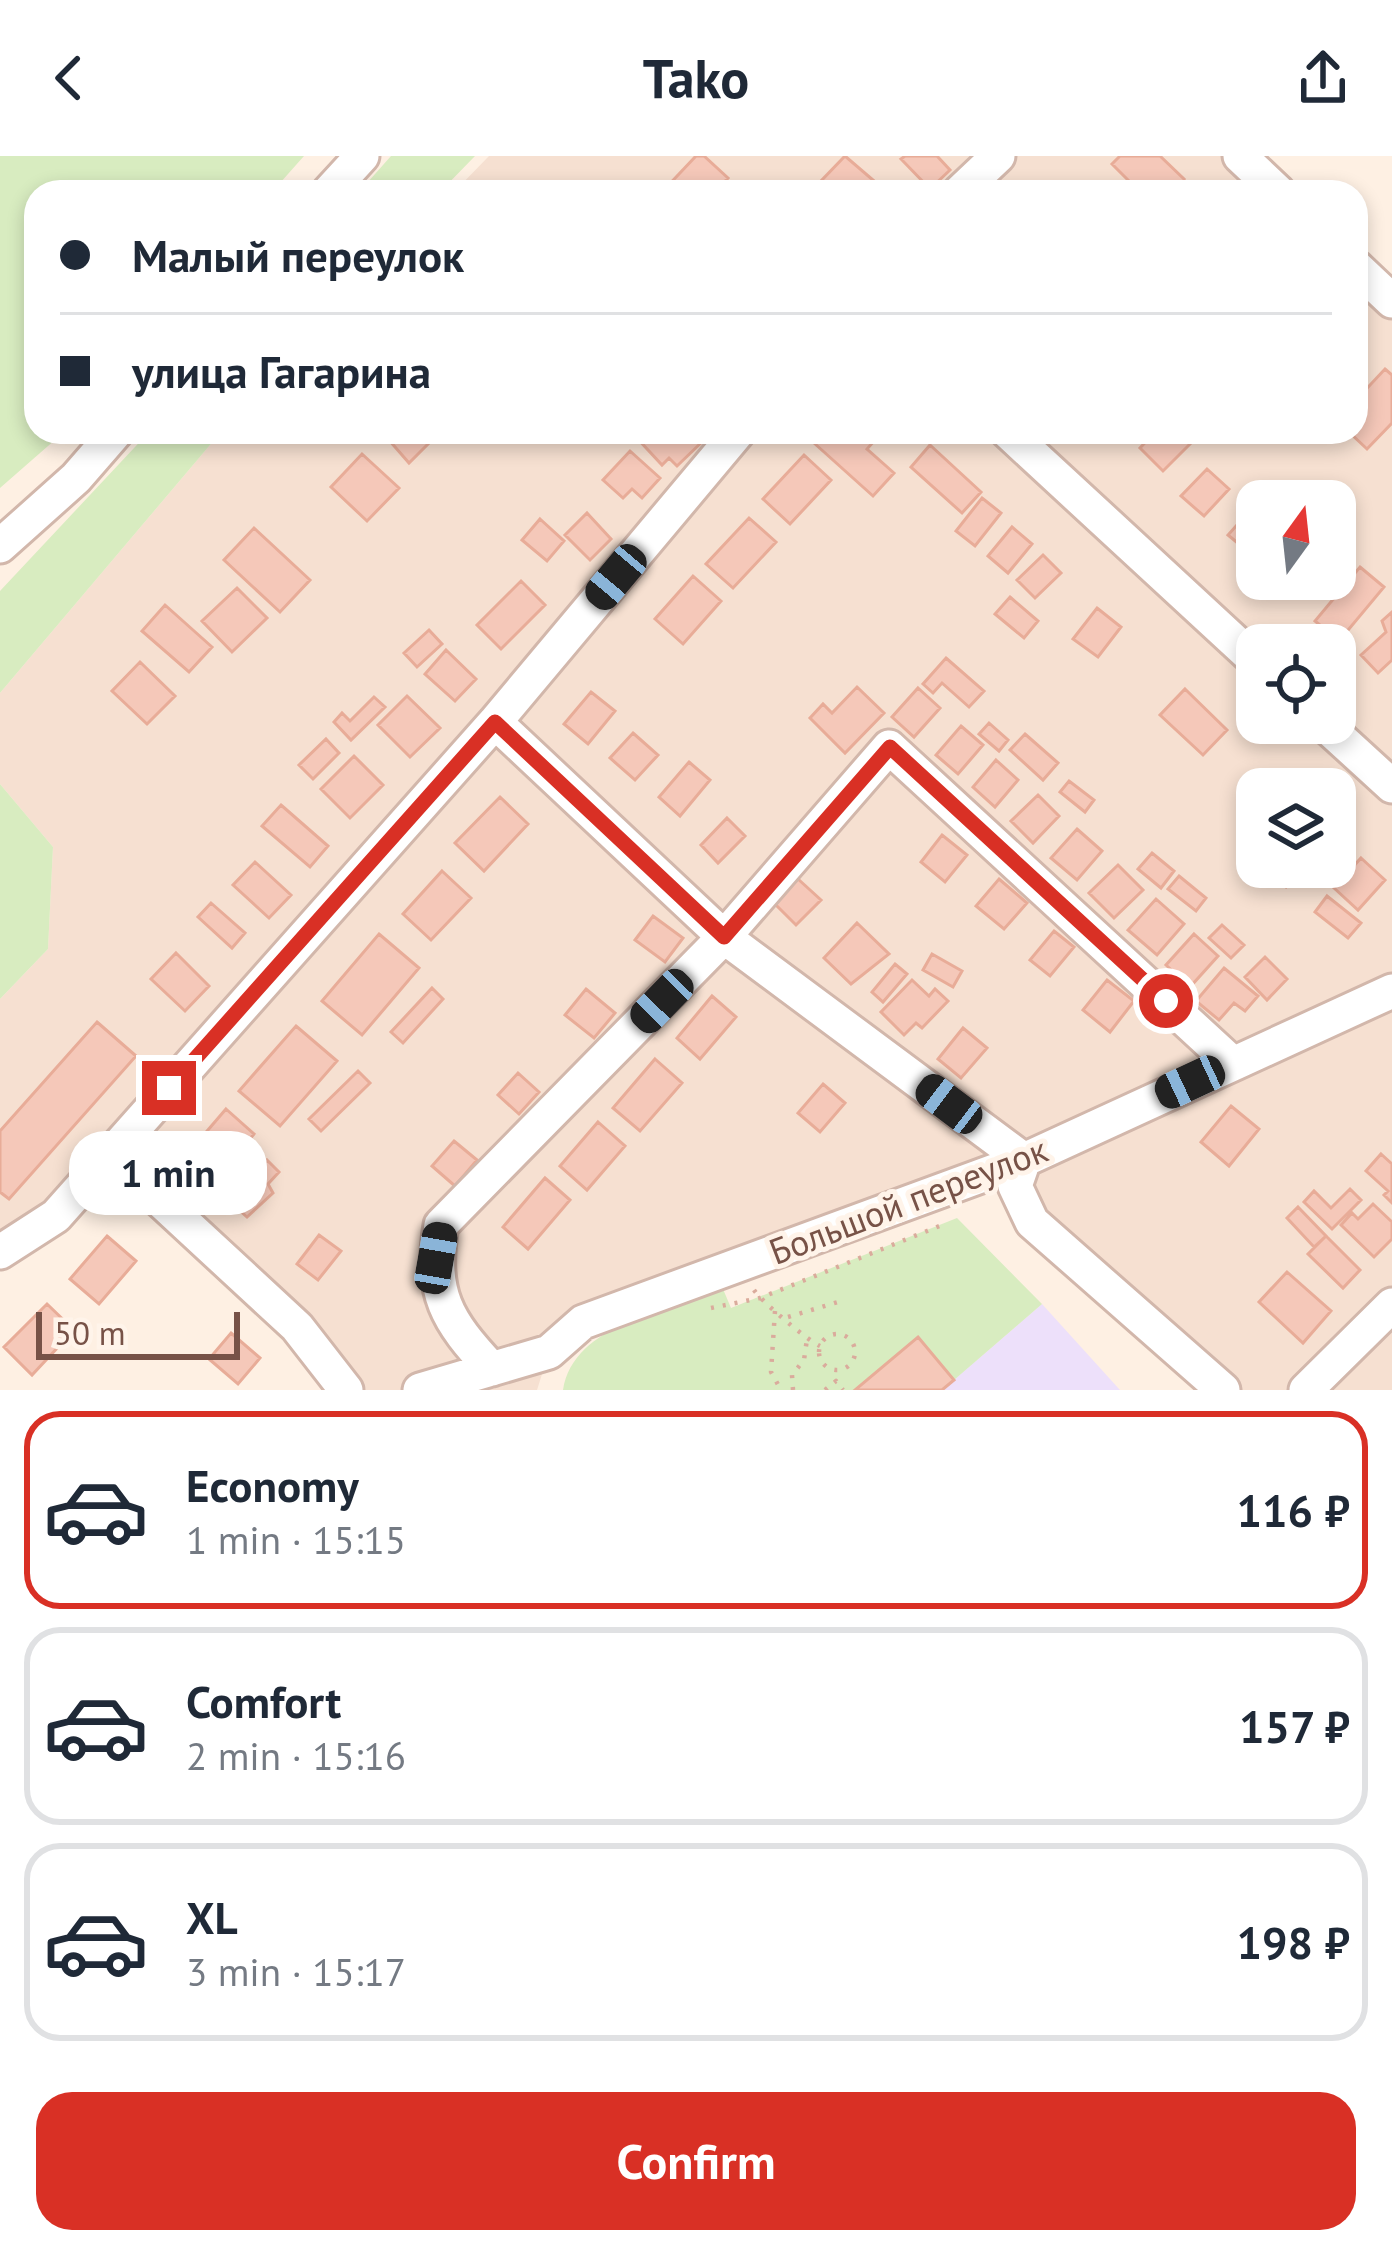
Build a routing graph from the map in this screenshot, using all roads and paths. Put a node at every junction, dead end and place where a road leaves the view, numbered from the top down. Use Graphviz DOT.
graph roads {
  1 [pos="362,156"];
  2 [pos="998,156"];
  3 [pos="1240,156"];
  4 [pos="340,180"];
  5 [pos="973,180"];
  6 [pos="1265,180"];
  7 [pos="1368,278"];
  8 [pos="1392,301"];
  9 [pos="104,444"];
  10 [pos="728,444"];
  11 [pos="1021,444"];
  12 [pos="0,546"];
  13 [pos="1236,643"];
  14 [pos="495,722"];
  15 [pos="1346,744"];
  16 [pos="1392,786"];
  17 [pos="724,937"];
  18 [pos="1392,991"];
  19 [pos="1232,1063"];
  20 [pos="110,1154"];
  21 [pos="1024,1160"];
  22 [pos="957,1218"];
  23 [pos="0,1252"];
  24 [pos="738,1265"];
  25 [pos="760,1298"];
  26 [pos="838,1302"];
  27 [pos="1392,1305"];
  28 [pos="707,1308"];
  29 [pos="775,1312"];
  30 [pos="788,1317"];
  31 [pos="807,1339"];
  32 [pos="820,1346"];
  33 [pos="550,1352"];
  34 [pos="492,1369"];
  35 [pos="839,1370"];
  36 [pos="836,1381"];
  37 [pos="346,1390"];
  38 [pos="420,1390"];
  39 [pos="538,1390"];
  40 [pos="781,1390"];
  41 [pos="793,1390"];
  42 [pos="824,1390"];
  43 [pos="843,1390"];
  44 [pos="1223,1390"];
  45 [pos="1306,1390"];
  1 -- 4 [label="street"];
  2 -- 5 [label="street"];
  3 -- 6 [label="street"];
  7 -- 8 [label="street"];
  9 -- 12 [label="street"];
  10 -- 14 [label="street"];
  11 -- 13 [label="street"];
  14 -- 17 [label="street"];
  14 -- 20 [label="street"];
  15 -- 16 [label="street"];
  17 -- 19 [label="street"];
  17 -- 21 [label="street"];
  17 -- 34 [label="street"];
  18 -- 19 [label="street, Большой переулок"];
  19 -- 21 [label="street, Большой переулок"];
  20 -- 23 [label="street"];
  20 -- 37 [label="street"];
  21 -- 24 [label="street, Большой переулок"];
  21 -- 44 [label="street"];
  22 -- 25 [label="path"];
  24 -- 25 [label="path"];
  24 -- 33 [label="street, Большой переулок"];
  25 -- 28 [label="path"];
  25 -- 29 [label="path"];
  26 -- 30 [label="path"];
  27 -- 45 [label="street"];
  29 -- 30 [label="path"];
  29 -- 40 [label="path"];
  30 -- 31 [label="path"];
  31 -- 32 [label="path"];
  31 -- 41 [label="path"];
  32 -- 35 [label="path"];
  32 -- 35 [label="path"];
  33 -- 34 [label="street, Большой переулок"];
  33 -- 39 [label="street"];
  34 -- 38 [label="street, Большой переулок"];
  35 -- 36 [label="path"];
  36 -- 42 [label="path"];
  36 -- 43 [label="path"];
}
